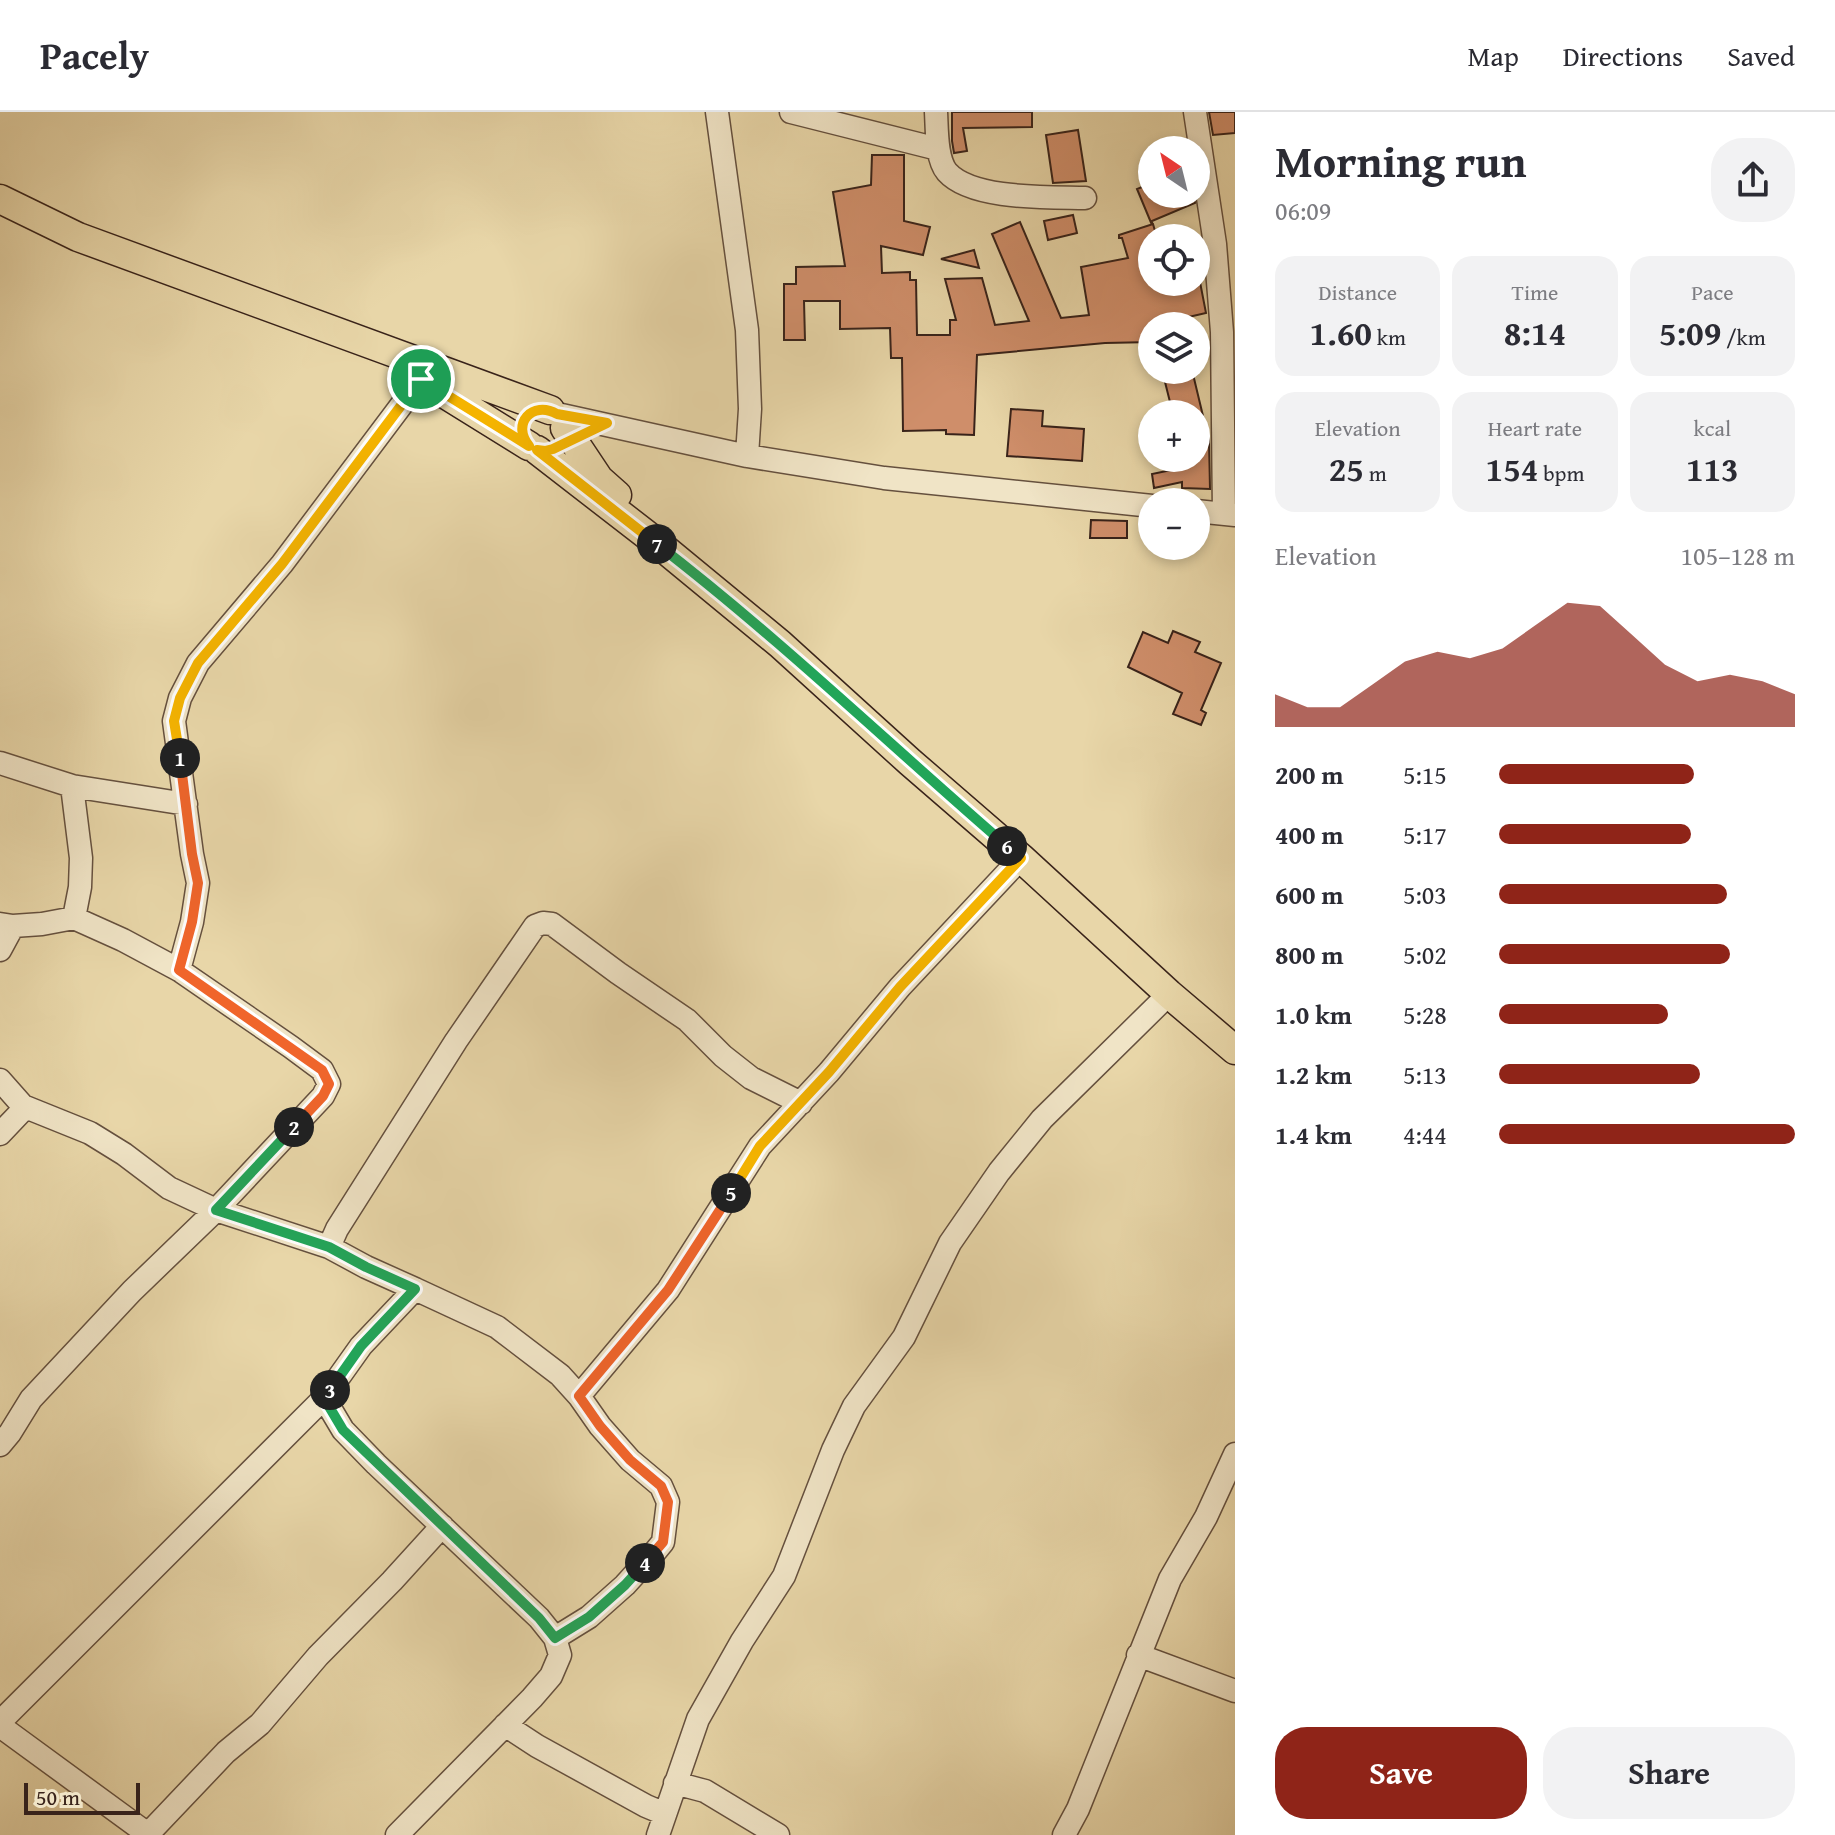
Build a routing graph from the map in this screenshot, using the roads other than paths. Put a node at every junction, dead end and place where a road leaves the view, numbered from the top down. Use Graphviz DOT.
graph roads {
  1 [pos="717,112"];
  2 [pos="791,112"];
  3 [pos="936,112"];
  4 [pos="1195,112"];
  5 [pos="938,149"];
  6 [pos="1085,198"];
  7 [pos="0,199"];
  8 [pos="0,214"];
  9 [pos="1235,215"];
  10 [pos="1212,217"];
  11 [pos="421,379"];
  12 [pos="607,423"];
  13 [pos="552,434"];
  14 [pos="747,456"];
  15 [pos="1138,505"];
  16 [pos="1210,512"];
  17 [pos="1230,514"];
  18 [pos="0,763"];
  19 [pos="72,786"];
  20 [pos="186,804"];
  21 [pos="1021,858"];
  22 [pos="74,918"];
  23 [pos="6,925"];
  24 [pos="0,950"];
  25 [pos="179,970"];
  26 [pos="1169,994"];
  27 [pos="1235,1029"];
  28 [pos="1235,1050"];
  29 [pos="0,1080"];
  30 [pos="801,1103"];
  31 [pos="23,1106"];
  32 [pos="0,1134"];
  33 [pos="216,1210"];
  34 [pos="329,1247"];
  35 [pos="415,1289"];
  36 [pos="579,1396"];
  37 [pos="324,1398"];
  38 [pos="0,1445"];
  39 [pos="1235,1454"];
  40 [pos="442,1526"];
  41 [pos="555,1638"];
  42 [pos="1138,1655"];
  43 [pos="1235,1691"];
  44 [pos="0,1724"];
  45 [pos="505,1725"];
  46 [pos="675,1783"];
  47 [pos="662,1825"];
  48 [pos="149,1835"];
  49 [pos="397,1835"];
  50 [pos="778,1835"];
  51 [pos="1064,1835"];
  1 -- 14 [label="street"];
  2 -- 5 [label="street"];
  3 -- 5 [label="street"];
  4 -- 10 [label="street"];
  5 -- 6 [label="street"];
  7 -- 13 [label="main road"];
  8 -- 11 [label="main road"];
  9 -- 10 [label="street"];
  10 -- 17 [label="street"];
  11 -- 13 [label="main road"];
  11 -- 20 [label="street"];
  12 -- 13 [label="street"];
  12 -- 13 [label="street"];
  12 -- 14 [label="street"];
  13 -- 21 [label="main road"];
  13 -- 27 [label="main road"];
  14 -- 15 [label="street"];
  16 -- 17 [label="street"];
  18 -- 19 [label="street"];
  19 -- 20 [label="street"];
  19 -- 22 [label="street"];
  20 -- 25 [label="street"];
  21 -- 26 [label="main road"];
  21 -- 30 [label="street"];
  22 -- 23 [label="street"];
  22 -- 25 [label="street"];
  23 -- 24 [label="street"];
  25 -- 33 [label="street"];
  26 -- 28 [label="main road"];
  26 -- 46 [label="street"];
  29 -- 31 [label="street"];
  30 -- 34 [label="street"];
  30 -- 36 [label="street"];
  31 -- 32 [label="street"];
  31 -- 33 [label="street"];
  33 -- 34 [label="street"];
  33 -- 38 [label="street"];
  34 -- 35 [label="street"];
  35 -- 36 [label="street"];
  35 -- 37 [label="street"];
  36 -- 41 [label="street"];
  37 -- 40 [label="street"];
  37 -- 44 [label="street"];
  39 -- 42 [label="street"];
  40 -- 41 [label="street"];
  40 -- 48 [label="street"];
  41 -- 45 [label="street"];
  42 -- 43 [label="street"];
  42 -- 51 [label="street"];
  44 -- 48 [label="street"];
  45 -- 47 [label="street"];
  45 -- 49 [label="street"];
  46 -- 47 [label="street"];
  46 -- 50 [label="street"];
}
